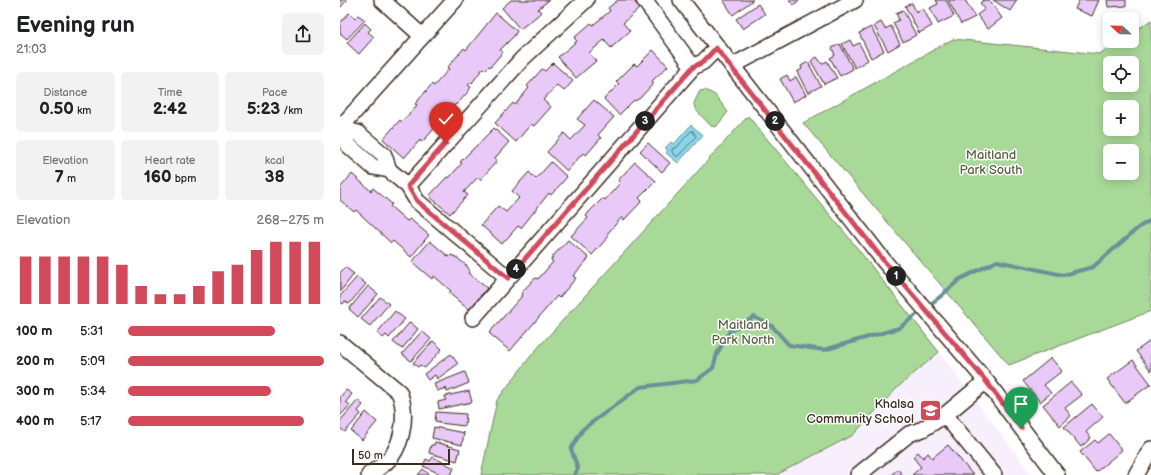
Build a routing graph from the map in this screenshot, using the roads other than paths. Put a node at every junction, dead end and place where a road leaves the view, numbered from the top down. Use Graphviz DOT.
graph roads {
  1 [pos="382,0"];
  2 [pos="455,0"];
  3 [pos="586,0"];
  4 [pos="644,0"];
  5 [pos="681,0"];
  6 [pos="851,1"];
  7 [pos="422,36"];
  8 [pos="716,48"];
  9 [pos="732,66"];
  10 [pos="693,67"];
  11 [pos="340,128"];
  12 [pos="408,186"];
  13 [pos="508,278"];
  14 [pos="472,318"];
  15 [pos="340,343"];
  16 [pos="986,381"];
  17 [pos="945,416"];
  18 [pos="1151,449"];
  19 [pos="369,475"];
  20 [pos="858,475"];
  21 [pos="994,475"];
  22 [pos="1057,475"];
  23 [pos="1136,475"];
  1 -- 7 [label="street"];
  2 -- 7 [label="street"];
  3 -- 12 [label="street"];
  4 -- 10 [label="street"];
  5 -- 8 [label="street"];
  6 -- 9 [label="street"];
  7 -- 11 [label="street"];
  8 -- 9 [label="street"];
  8 -- 10 [label="street"];
  9 -- 16 [label="street"];
  10 -- 13 [label="street"];
  11 -- 12 [label="street"];
  12 -- 13 [label="street"];
  13 -- 14 [label="street"];
  15 -- 19 [label="street"];
  16 -- 17 [label="street"];
  16 -- 22 [label="street"];
  17 -- 20 [label="street"];
  17 -- 21 [label="street"];
  18 -- 23 [label="street"];
}
